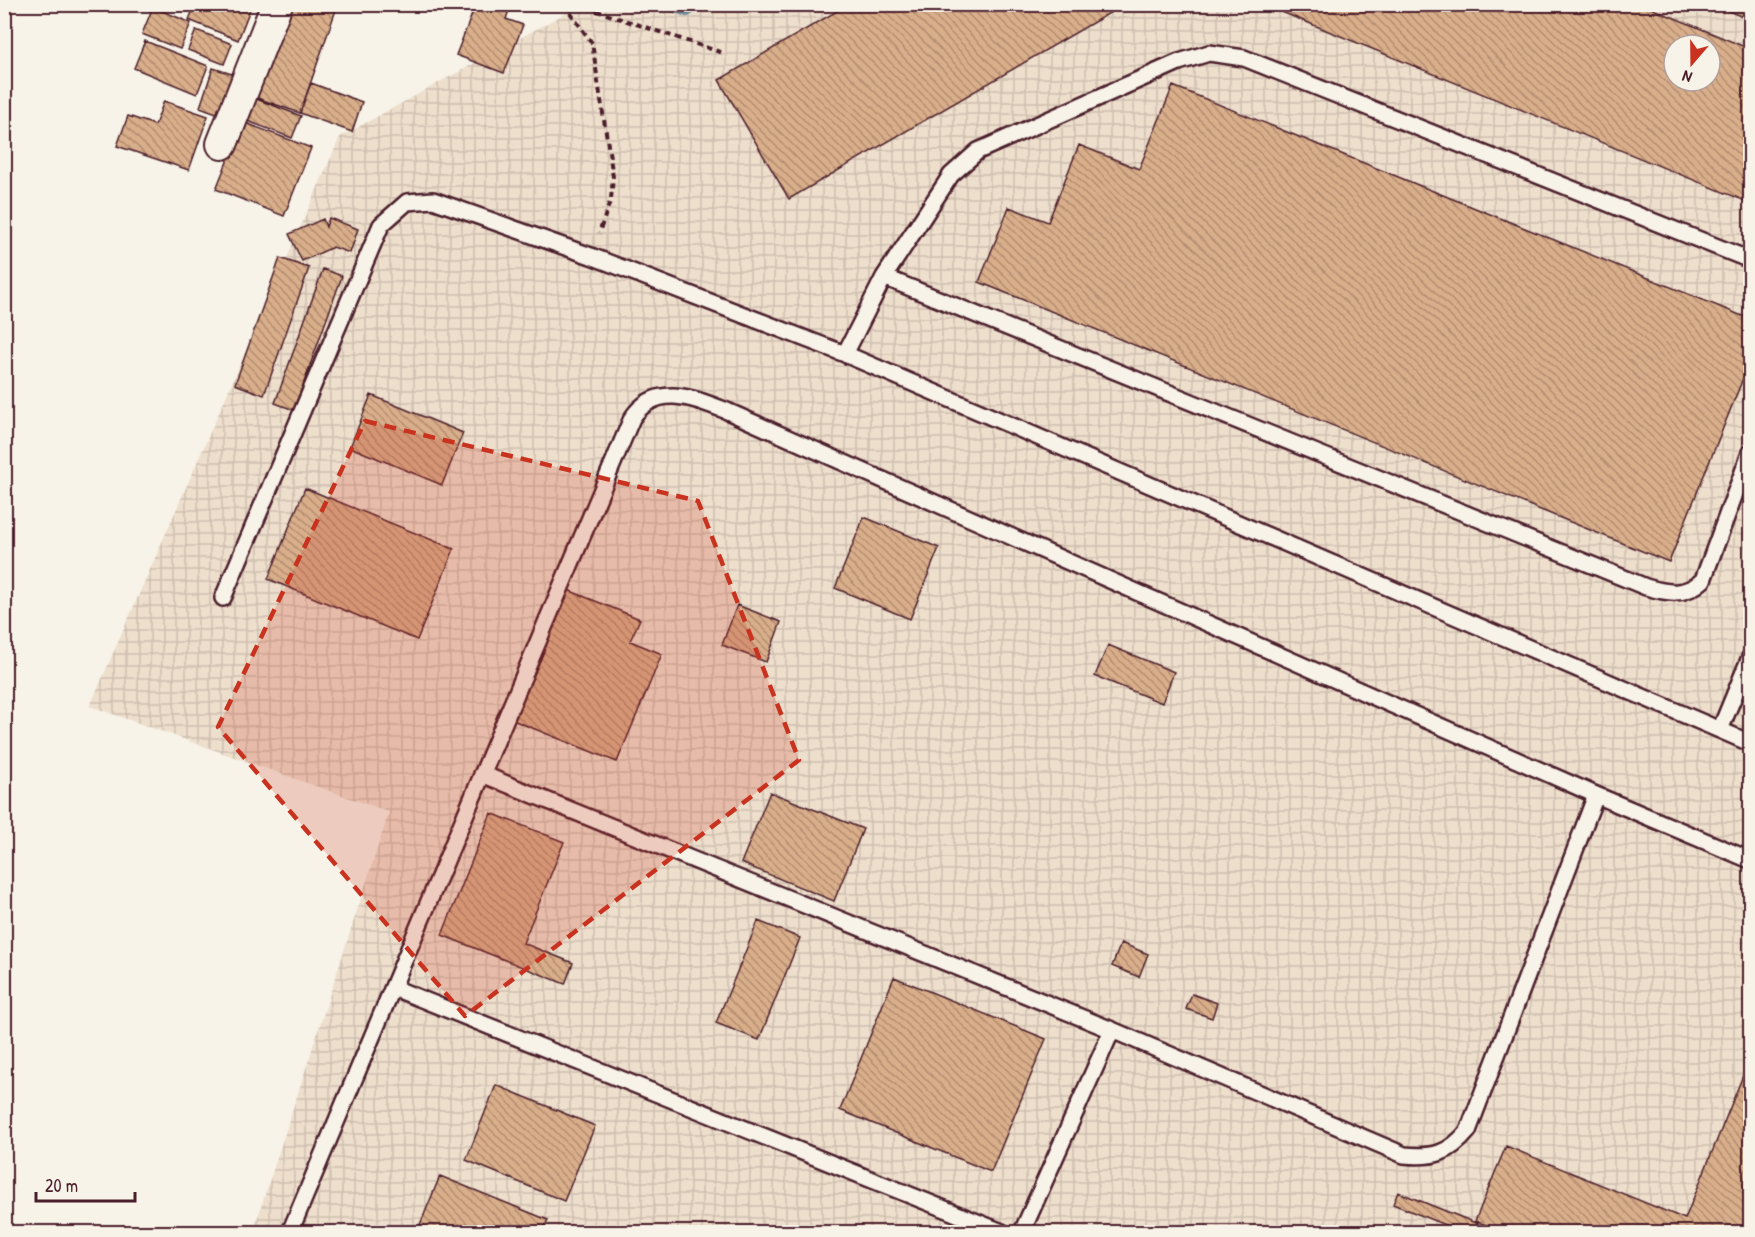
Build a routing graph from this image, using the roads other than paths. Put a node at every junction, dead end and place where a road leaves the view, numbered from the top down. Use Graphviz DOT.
graph roads {
  1 [pos="277,4"];
  2 [pos="222,144"];
  3 [pos="1750,260"];
  4 [pos="884,277"];
  5 [pos="845,354"];
  6 [pos="1750,453"];
  7 [pos="224,598"];
  8 [pos="1750,657"];
  9 [pos="1720,730"];
  10 [pos="1750,743"];
  11 [pos="482,774"];
  12 [pos="1596,795"];
  13 [pos="1750,860"];
  14 [pos="394,988"];
  15 [pos="1112,1030"];
  16 [pos="290,1233"];
  17 [pos="1002,1233"];
  18 [pos="1022,1233"];
  1 -- 2 [label="street"];
  3 -- 4 [label="lane"];
  4 -- 5 [label="lane"];
  4 -- 6 [label="lane"];
  5 -- 7 [label="lane"];
  5 -- 9 [label="lane"];
  8 -- 9 [label="lane"];
  9 -- 10 [label="lane"];
  11 -- 12 [label="lane"];
  11 -- 14 [label="lane"];
  11 -- 15 [label="lane"];
  12 -- 13 [label="lane"];
  12 -- 15 [label="lane"];
  14 -- 16 [label="lane"];
  14 -- 17 [label="lane"];
  15 -- 18 [label="lane"];
}
